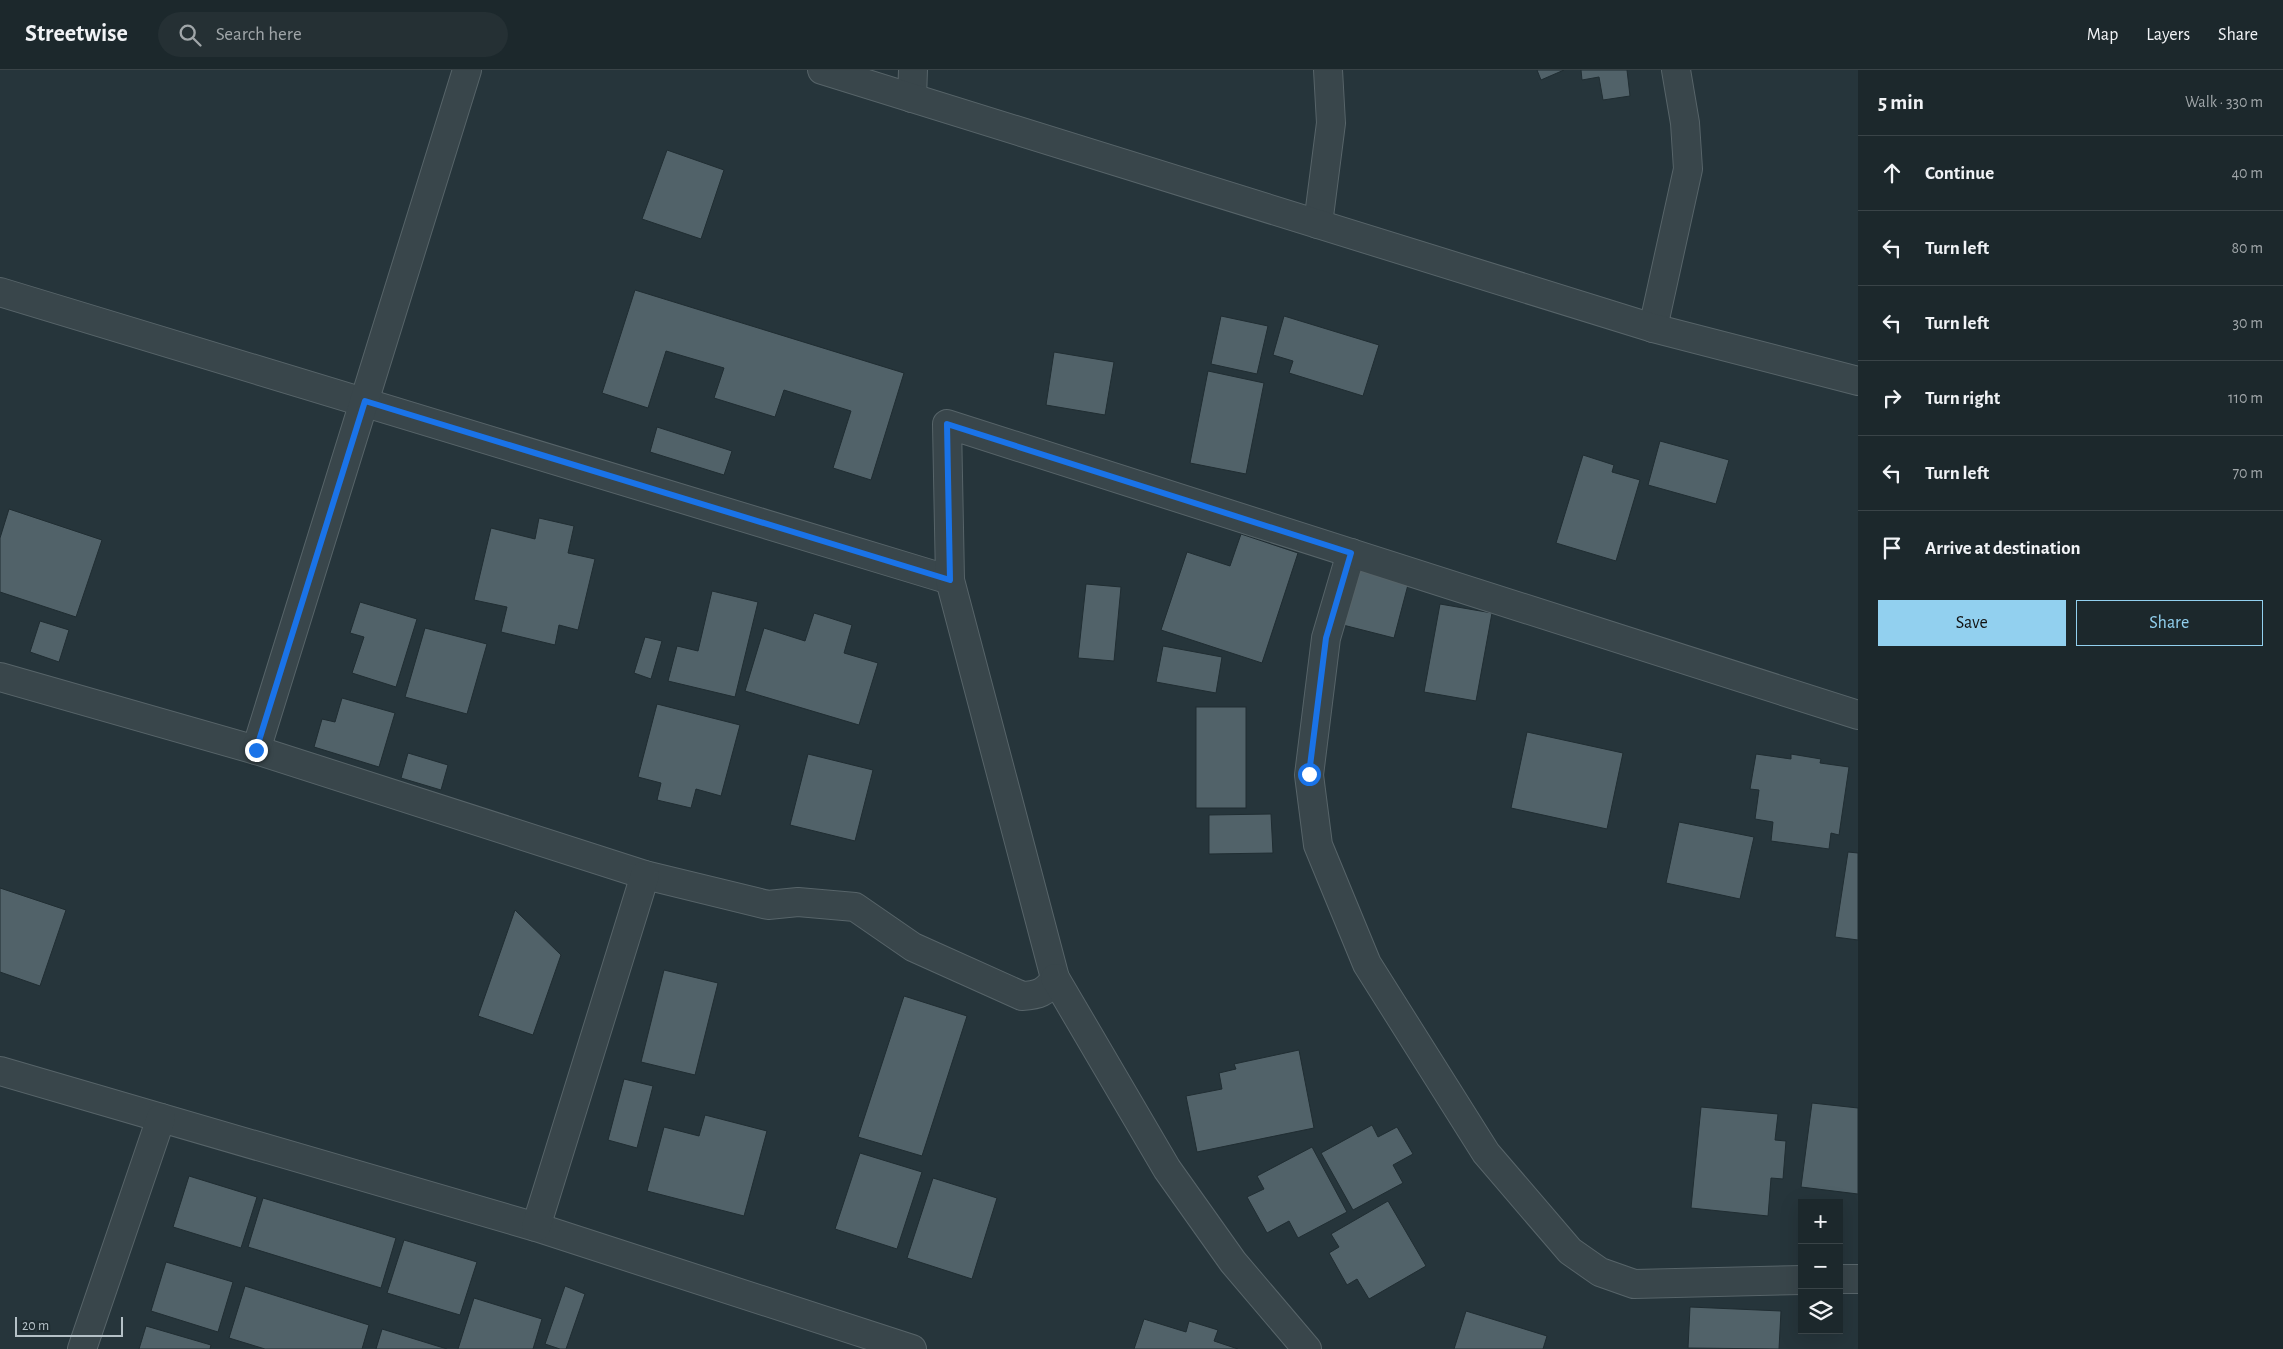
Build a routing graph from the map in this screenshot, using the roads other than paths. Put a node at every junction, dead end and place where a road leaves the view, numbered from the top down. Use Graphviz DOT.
graph roads {
  1 [pos="468,70"];
  2 [pos="822,70"];
  3 [pos="913,70"];
  4 [pos="1328,70"];
  5 [pos="1676,70"];
  6 [pos="912,98"];
  7 [pos="1318,224"];
  8 [pos="0,292"];
  9 [pos="1653,328"];
  10 [pos="1858,381"];
  11 [pos="365,401"];
  12 [pos="1351,553"];
  13 [pos="950,580"];
  14 [pos="0,678"];
  15 [pos="1858,715"];
  16 [pos="256,750"];
  17 [pos="645,875"];
  18 [pos="1055,978"];
  19 [pos="0,1071"];
  20 [pos="161,1118"];
  21 [pos="536,1227"];
  22 [pos="1858,1279"];
  23 [pos="1798,1280"];
  24 [pos="1843,1280"];
  25 [pos="82,1349"];
  26 [pos="912,1349"];
  27 [pos="1306,1349"];
  1 -- 11 [label="street"];
  2 -- 6 [label="street"];
  3 -- 6 [label="street"];
  4 -- 7 [label="street"];
  5 -- 9 [label="street"];
  6 -- 7 [label="street"];
  7 -- 9 [label="street"];
  8 -- 11 [label="street"];
  9 -- 10 [label="street"];
  11 -- 13 [label="street"];
  11 -- 16 [label="street"];
  12 -- 13 [label="street"];
  12 -- 15 [label="street"];
  12 -- 23 [label="street"];
  13 -- 18 [label="street"];
  14 -- 16 [label="street"];
  16 -- 17 [label="street"];
  17 -- 18 [label="street"];
  17 -- 21 [label="street"];
  18 -- 27 [label="street"];
  19 -- 20 [label="street"];
  20 -- 21 [label="street"];
  20 -- 25 [label="street"];
  21 -- 26 [label="street"];
  22 -- 24 [label="street"];
}
